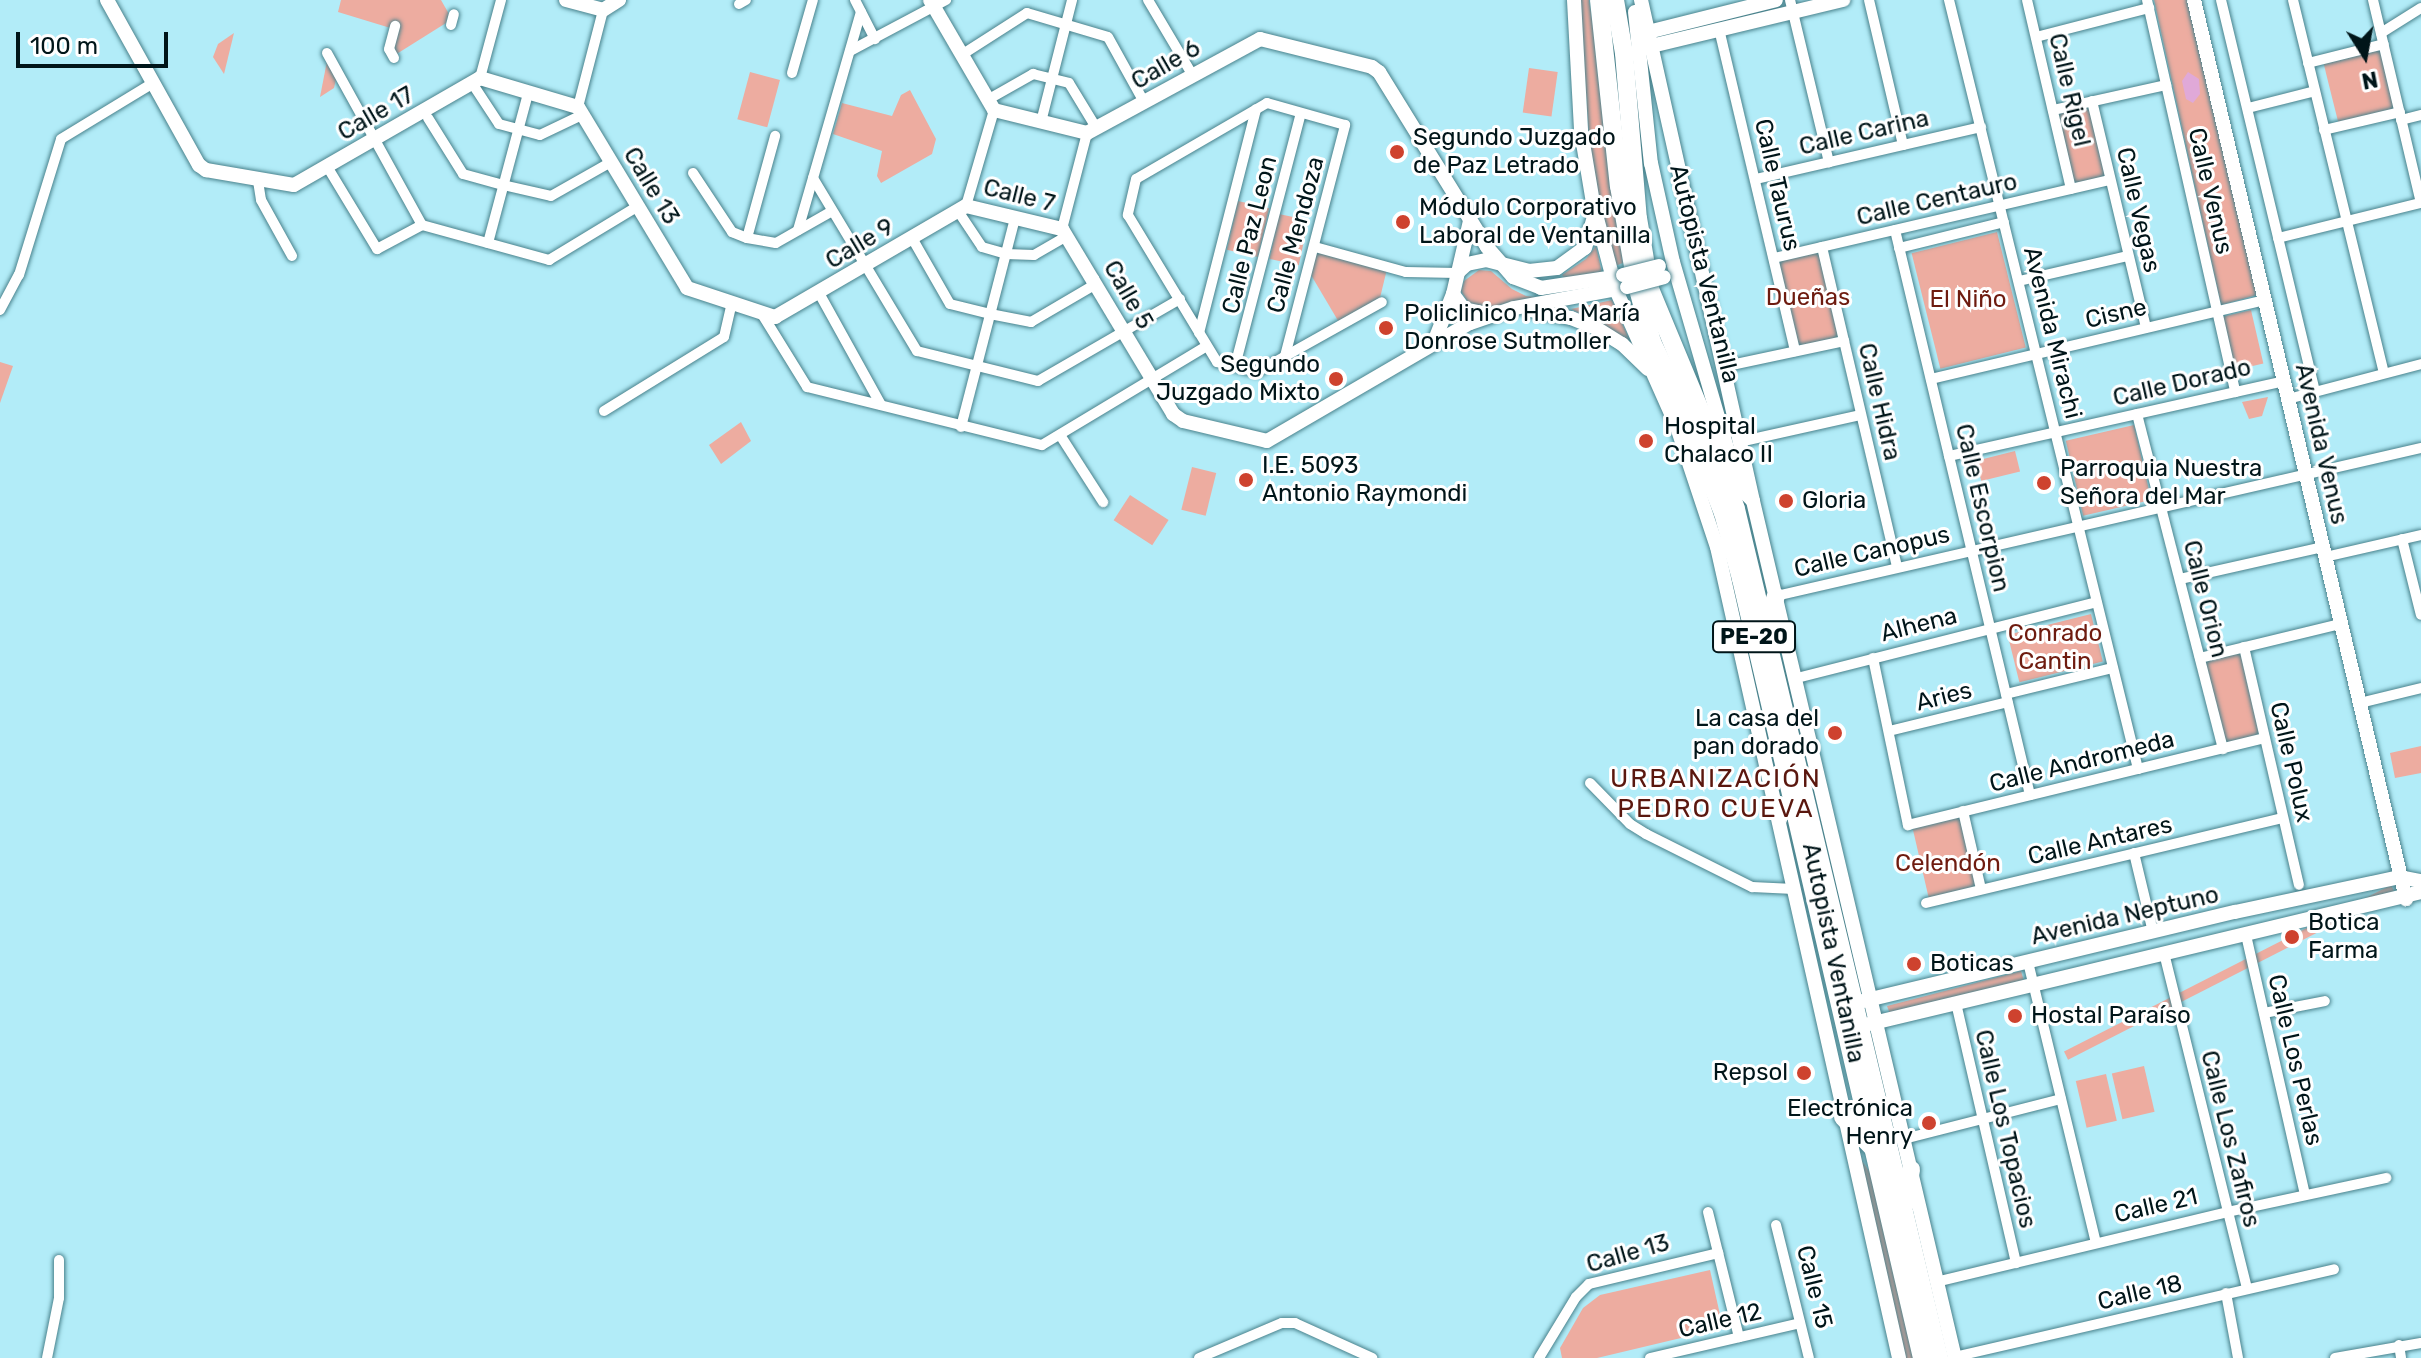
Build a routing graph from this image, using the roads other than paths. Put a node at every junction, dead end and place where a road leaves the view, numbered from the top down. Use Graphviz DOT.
graph roads {
  1 [pos="107,0"];
  2 [pos="501,0"];
  3 [pos="566,0"];
  4 [pos="813,0"];
  5 [pos="855,0"];
  6 [pos="1072,0"];
  7 [pos="1148,0"];
  8 [pos="1574,0"];
  9 [pos="1599,0"];
  10 [pos="1615,0"];
  11 [pos="1634,0"];
  12 [pos="1641,0"];
  13 [pos="1776,0"];
  14 [pos="1843,0"];
  15 [pos="1869,0"];
  16 [pos="1949,0"];
  17 [pos="2027,0"];
  18 [pos="2194,0"];
  19 [pos="2221,0"];
  20 [pos="2293,0"];
  21 [pos="2373,0"];
  22 [pos="937,2"];
  23 [pos="610,4"];
  24 [pos="2148,4"];
  25 [pos="1791,6"];
  26 [pos="2421,8"];
  27 [pos="861,12"];
  28 [pos="1065,23"];
  29 [pos="395,26"];
  30 [pos="1719,29"];
  31 [pos="2036,37"];
  32 [pos="875,39"];
  33 [pos="2382,39"];
  34 [pos="1643,41"];
  35 [pos="850,51"];
  36 [pos="327,53"];
  37 [pos="963,54"];
  38 [pos="394,58"];
  39 [pos="2308,63"];
  40 [pos="792,73"];
  41 [pos="1192,74"];
  42 [pos="1051,78"];
  43 [pos="476,81"];
  44 [pos="153,83"];
  45 [pos="2166,85"];
  46 [pos="2315,91"];
  47 [pos="527,97"];
  48 [pos="2092,101"];
  49 [pos="1144,102"];
  50 [pos="991,104"];
  51 [pos="2248,108"];
  52 [pos="1256,109"];
  53 [pos="2053,110"];
  54 [pos="580,111"];
  55 [pos="1301,113"];
  56 [pos="2421,115"];
  57 [pos="2400,116"];
  58 [pos="428,118"];
  59 [pos="1042,118"];
  60 [pos="1981,127"];
  61 [pos="518,130"];
  62 [pos="2324,130"];
  63 [pos="1092,131"];
  64 [pos="775,136"];
  65 [pos="377,139"];
  66 [pos="1903,145"];
  67 [pos="611,162"];
  68 [pos="1829,162"];
  69 [pos="328,168"];
  70 [pos="693,173"];
  71 [pos="813,178"];
  72 [pos="1756,179"];
  73 [pos="2110,180"];
  74 [pos="258,181"];
  75 [pos="503,185"];
  76 [pos="2071,189"];
  77 [pos="2421,203"];
  78 [pos="638,206"];
  79 [pos="2000,206"];
  80 [pos="962,208"];
  81 [pos="832,211"];
  82 [pos="1595,212"];
  83 [pos="1470,221"];
  84 [pos="1014,222"];
  85 [pos="2004,222"];
  86 [pos="2346,222"];
  87 [pos="422,225"];
  88 [pos="798,230"];
  89 [pos="1895,230"];
  90 [pos="1065,233"];
  91 [pos="747,238"];
  92 [pos="912,238"];
  93 [pos="2278,238"];
  94 [pos="488,243"];
  95 [pos="1315,247"];
  96 [pos="1822,247"];
  97 [pos="1899,248"];
  98 [pos="1006,254"];
  99 [pos="292,256"];
  100 [pos="2128,256"];
  101 [pos="1774,258"];
  102 [pos="1500,263"];
  103 [pos="865,267"];
  104 [pos="1457,273"];
  105 [pos="1643,276"];
  106 [pos="1094,279"];
  107 [pos="2019,281"];
  108 [pos="819,293"];
  109 [pos="1453,294"];
  110 [pos="1180,299"];
  111 [pos="2264,300"];
  112 [pos="732,302"];
  113 [pos="1382,302"];
  114 [pos="1514,308"];
  115 [pos="0,310"];
  116 [pos="2217,311"];
  117 [pos="990,314"];
  118 [pos="1491,314"];
  119 [pos="768,316"];
  120 [pos="2146,328"];
  121 [pos="1124,333"];
  122 [pos="1199,333"];
  123 [pos="1844,341"];
  124 [pos="1434,342"];
  125 [pos="1207,346"];
  126 [pos="1795,351"];
  127 [pos="2036,354"];
  128 [pos="1285,356"];
  129 [pos="2421,364"];
  130 [pos="1235,366"];
  131 [pos="976,367"];
  132 [pos="1722,367"];
  133 [pos="2384,373"];
  134 [pos="1655,375"];
  135 [pos="1931,379"];
  136 [pos="1151,380"];
  137 [pos="2284,381"];
  138 [pos="2235,392"];
  139 [pos="2315,392"];
  140 [pos="2288,399"];
  141 [pos="881,405"];
  142 [pos="604,411"];
  143 [pos="2137,414"];
  144 [pos="1861,415"];
  145 [pos="961,427"];
  146 [pos="2055,432"];
  147 [pos="1060,435"];
  148 [pos="1739,442"];
  149 [pos="2421,448"];
  150 [pos="1949,456"];
  151 [pos="2305,473"];
  152 [pos="1753,501"];
  153 [pos="1103,502"];
  154 [pos="2161,506"];
  155 [pos="2078,525"];
  156 [pos="2421,535"];
  157 [pos="2402,539"];
  158 [pos="1972,549"];
  159 [pos="2324,552"];
  160 [pos="1897,566"];
  161 [pos="2180,579"];
  162 [pos="1776,596"];
  163 [pos="2097,602"];
  164 [pos="2421,615"];
  165 [pos="2341,624"];
  166 [pos="1766,627"];
  167 [pos="1990,628"];
  168 [pos="2244,647"];
  169 [pos="1873,658"];
  170 [pos="2200,658"];
  171 [pos="2113,668"];
  172 [pos="1797,678"];
  173 [pos="2421,688"];
  174 [pos="2007,698"];
  175 [pos="2360,703"];
  176 [pos="1889,731"];
  177 [pos="2265,738"];
  178 [pos="2223,749"];
  179 [pos="2138,769"];
  180 [pos="1590,783"];
  181 [pos="2030,795"];
  182 [pos="1963,811"];
  183 [pos="2283,818"];
  184 [pos="2134,853"];
  185 [pos="2400,877"];
  186 [pos="2421,881"];
  187 [pos="2299,885"];
  188 [pos="1794,889"];
  189 [pos="1981,889"];
  190 [pos="2421,892"];
  191 [pos="2406,899"];
  192 [pos="1926,903"];
  193 [pos="2153,932"];
  194 [pos="2246,935"];
  195 [pos="2164,953"];
  196 [pos="2028,962"];
  197 [pos="2034,985"];
  198 [pos="2325,1001"];
  199 [pos="1855,1003"];
  200 [pos="1956,1003"];
  201 [pos="2264,1013"];
  202 [pos="1860,1027"];
  203 [pos="2061,1099"];
  204 [pos="1843,1117"];
  205 [pos="1982,1120"];
  206 [pos="1904,1139"];
  207 [pos="1874,1149"];
  208 [pos="1911,1170"];
  209 [pos="2386,1178"];
  210 [pos="2305,1194"];
  211 [pos="1903,1211"];
  212 [pos="1708,1212"];
  213 [pos="2227,1212"];
  214 [pos="1776,1225"];
  215 [pos="2096,1243"];
  216 [pos="1718,1253"];
  217 [pos="59,1260"];
  218 [pos="2016,1263"];
  219 [pos="2334,1269"];
  220 [pos="1936,1282"];
  221 [pos="2247,1288"];
  222 [pos="2226,1293"];
  223 [pos="1800,1323"];
  224 [pos="1739,1337"];
  225 [pos="2421,1343"];
  226 [pos="2399,1345"];
  227 [pos="47,1358"];
  228 [pos="1199,1358"];
  229 [pos="1372,1358"];
  230 [pos="1539,1358"];
  231 [pos="1650,1358"];
  232 [pos="1809,1358"];
  233 [pos="1899,1358"];
  234 [pos="1922,1358"];
  235 [pos="1939,1358"];
  236 [pos="1954,1358"];
  237 [pos="2238,1358"];
  238 [pos="2335,1358"];
  239 [pos="2401,1358"];
  1 -- 44 [label="street"];
  2 -- 43 [label="street"];
  3 -- 23 [label="street"];
  4 -- 40 [label="street"];
  5 -- 27 [label="street"];
  6 -- 28 [label="street"];
  7 -- 41 [label="street"];
  8 -- 82 [label="street"];
  9 -- 105 [label="highway, PE-20"];
  10 -- 105 [label="highway, PE-20"];
  11 -- 34 [label="street"];
  12 -- 34 [label="street"];
  13 -- 34 [label="street"];
  14 -- 25 [label="street"];
  15 -- 66 [label="street"];
  16 -- 60 [label="street, Avenida Mirachi"];
  17 -- 31 [label="street, Calle Rigel"];
  18 -- 111 [label="street, Avenida Venus"];
  19 -- 51 [label="street"];
  20 -- 39 [label="street"];
  21 -- 33 [label="street"];
  22 -- 32 [label="street"];
  22 -- 37 [label="street"];
  23 -- 54 [label="street"];
  24 -- 31 [label="street"];
  24 -- 45 [label="street, Calle Venus"];
  25 -- 30 [label="street"];
  25 -- 68 [label="street"];
  26 -- 33 [label="street"];
  27 -- 32 [label="street"];
  27 -- 35 [label="street"];
  28 -- 37 [label="street"];
  28 -- 42 [label="street"];
  28 -- 49 [label="street"];
  29 -- 38 [label="street"];
  30 -- 34 [label="street"];
  30 -- 72 [label="street, Calle Taurus"];
  31 -- 53 [label="street, Calle Rigel"];
  32 -- 35 [label="street"];
  33 -- 39 [label="street"];
  33 -- 57 [label="street"];
  34 -- 105 [label="street, Autopista Ventanilla"];
  34 -- 132 [label="street, Autopista Ventanilla"];
  35 -- 71 [label="street"];
  36 -- 65 [label="street"];
  37 -- 50 [label="street"];
  39 -- 46 [label="street"];
  41 -- 49 [label="street, Calle 6"];
  41 -- 83 [label="street, Calle 6"];
  42 -- 50 [label="street"];
  42 -- 59 [label="street"];
  42 -- 63 [label="street"];
  43 -- 54 [label="street"];
  43 -- 61 [label="street"];
  43 -- 65 [label="street, Calle 17"];
  44 -- 74 [label="street"];
  44 -- 115 [label="street"];
  45 -- 48 [label="street"];
  45 -- 116 [label="street, Calle Venus"];
  46 -- 51 [label="street"];
  46 -- 62 [label="street"];
  47 -- 61 [label="street"];
  48 -- 53 [label="street"];
  48 -- 73 [label="street, Calle Vegas"];
  49 -- 63 [label="street, Calle 6"];
  50 -- 63 [label="street"];
  50 -- 80 [label="street"];
  51 -- 93 [label="street"];
  52 -- 55 [label="street"];
  52 -- 110 [label="street"];
  52 -- 122 [label="street"];
  53 -- 76 [label="street, Calle Rigel"];
  54 -- 61 [label="street"];
  54 -- 67 [label="street, Calle 13"];
  55 -- 95 [label="street, Calle Mendoza"];
  55 -- 130 [label="street, Calle Paz Leon"];
  56 -- 57 [label="street"];
  57 -- 62 [label="street"];
  57 -- 77 [label="street"];
  58 -- 75 [label="street"];
  60 -- 66 [label="street, Calle Carina"];
  60 -- 79 [label="street, Avenida Mirachi"];
  61 -- 75 [label="street"];
  62 -- 86 [label="street"];
  63 -- 90 [label="street"];
  64 -- 91 [label="street"];
  65 -- 69 [label="street, Calle 17"];
  65 -- 87 [label="street"];
  66 -- 68 [label="street, Calle Carina"];
  67 -- 75 [label="street"];
  67 -- 78 [label="street, Calle 13"];
  68 -- 72 [label="street, Calle Carina"];
  69 -- 74 [label="street, Calle 17"];
  69 -- 87 [label="street"];
  70 -- 91 [label="street"];
  71 -- 81 [label="street"];
  71 -- 88 [label="street"];
  72 -- 101 [label="street, Calle Taurus"];
  73 -- 76 [label="street, Calle Centauro"];
  73 -- 100 [label="street, Calle Vegas"];
  74 -- 99 [label="street"];
  75 -- 94 [label="street"];
  76 -- 79 [label="street, Calle Centauro"];
  77 -- 86 [label="street"];
  78 -- 94 [label="street"];
  78 -- 112 [label="street, Calle 13"];
  79 -- 85 [label="street, Avenida Mirachi"];
  79 -- 89 [label="street, Calle Centauro"];
  80 -- 90 [label="street, Calle 7"];
  80 -- 92 [label="street, Calle 9"];
  80 -- 98 [label="street"];
  81 -- 88 [label="street"];
  81 -- 103 [label="street"];
  82 -- 102 [label="street"];
  82 -- 105 [label="street"];
  83 -- 102 [label="street"];
  83 -- 104 [label="street"];
  84 -- 98 [label="street"];
  85 -- 97 [label="street"];
  85 -- 107 [label="street, Avenida Mirachi"];
  86 -- 93 [label="street"];
  86 -- 133 [label="street"];
  87 -- 94 [label="street"];
  88 -- 91 [label="street"];
  89 -- 96 [label="street, Calle Centauro"];
  89 -- 97 [label="street, Calle Escorpion"];
  90 -- 98 [label="street"];
  90 -- 106 [label="street, Calle 5"];
  92 -- 103 [label="street, Calle 9"];
  92 -- 117 [label="street"];
  93 -- 139 [label="street"];
  95 -- 104 [label="street"];
  95 -- 128 [label="street, Calle Mendoza"];
  96 -- 101 [label="street, Calle Centauro"];
  96 -- 123 [label="street, Calle Hidra"];
  97 -- 135 [label="street, Calle Escorpion"];
  98 -- 117 [label="street"];
  100 -- 107 [label="street"];
  100 -- 120 [label="street, Calle Vegas"];
  101 -- 126 [label="street, Calle Taurus"];
  102 -- 104 [label="street"];
  102 -- 105 [label="street"];
  103 -- 108 [label="street, Calle 9"];
  103 -- 131 [label="street"];
  104 -- 109 [label="street"];
  105 -- 114 [label="street"];
  105 -- 134 [label="street, Autopista Ventanilla"];
  105 -- 152 [label="street, Autopista Ventanilla"];
  105 -- 166 [label="highway, Autopista Ventanilla / PE-20"];
  105 -- 199 [label="highway, Autopista Ventanilla / PE-20"];
  106 -- 117 [label="street"];
  106 -- 121 [label="street, Calle 5"];
  107 -- 127 [label="street, Avenida Mirachi"];
  108 -- 119 [label="street, Calle 9"];
  108 -- 141 [label="street"];
  109 -- 118 [label="street"];
  109 -- 124 [label="street"];
  110 -- 121 [label="street"];
  110 -- 122 [label="street"];
  111 -- 116 [label="street, Cisne"];
  111 -- 137 [label="street, Avenida Venus"];
  112 -- 119 [label="street"];
  112 -- 142 [label="street"];
  113 -- 128 [label="street"];
  114 -- 118 [label="street"];
  114 -- 134 [label="street"];
  116 -- 120 [label="street, Cisne"];
  116 -- 138 [label="street, Calle Venus"];
  117 -- 131 [label="street"];
  118 -- 124 [label="street"];
  119 -- 141 [label="street"];
  120 -- 127 [label="street, Cisne"];
  121 -- 131 [label="street"];
  121 -- 136 [label="street, Calle 5"];
  122 -- 125 [label="street"];
  123 -- 126 [label="street"];
  123 -- 144 [label="street, Calle Hidra"];
  124 -- 136 [label="street, Calle 5"];
  125 -- 130 [label="street"];
  125 -- 136 [label="street"];
  126 -- 132 [label="street"];
  127 -- 135 [label="street, Cisne"];
  127 -- 146 [label="street, Avenida Mirachi"];
  128 -- 130 [label="street"];
  129 -- 133 [label="street"];
  131 -- 145 [label="street"];
  132 -- 148 [label="street, Autopista Ventanilla"];
  133 -- 139 [label="street"];
  134 -- 188 [label="street, Autopista Ventanilla"];
  135 -- 150 [label="street, Calle Escorpion"];
  136 -- 147 [label="street"];
  137 -- 138 [label="street, Calle Dorado"];
  137 -- 140 [label="street, Avenida Venus"];
  138 -- 143 [label="street, Calle Dorado"];
  139 -- 140 [label="street"];
  140 -- 151 [label="street, Avenida Venus"];
  141 -- 145 [label="street"];
  143 -- 146 [label="street, Calle Dorado"];
  143 -- 154 [label="street, Calle Orion"];
  144 -- 148 [label="street"];
  144 -- 160 [label="street, Calle Hidra"];
  145 -- 147 [label="street"];
  146 -- 150 [label="street, Calle Dorado"];
  146 -- 155 [label="street, Avenida Mirachi"];
  147 -- 153 [label="street"];
  148 -- 152 [label="street, Autopista Ventanilla"];
  149 -- 151 [label="street, Calle Canopus"];
  150 -- 158 [label="street, Calle Escorpion"];
  151 -- 154 [label="street, Calle Canopus"];
  151 -- 159 [label="street, Avenida Venus"];
  152 -- 162 [label="street, Autopista Ventanilla"];
  154 -- 155 [label="street, Calle Canopus"];
  154 -- 161 [label="street, Calle Orion"];
  155 -- 158 [label="street, Calle Canopus"];
  155 -- 163 [label="street, Avenida Mirachi"];
  156 -- 157 [label="street"];
  157 -- 159 [label="street"];
  157 -- 164 [label="street"];
  158 -- 160 [label="street, Calle Canopus"];
  158 -- 167 [label="street, Calle Escorpion"];
  159 -- 161 [label="street"];
  159 -- 165 [label="street, Avenida Venus"];
  160 -- 162 [label="street, Calle Canopus"];
  161 -- 170 [label="street, Calle Orion"];
  162 -- 166 [label="highway"];
  162 -- 172 [label="street, Autopista Ventanilla"];
  163 -- 167 [label="street, Alhena"];
  163 -- 171 [label="street, Avenida Mirachi"];
  165 -- 168 [label="street"];
  165 -- 175 [label="street, Avenida Venus"];
  166 -- 199 [label="highway, Autopista Ventanilla / PE-20"];
  167 -- 169 [label="street, Alhena"];
  167 -- 174 [label="street, Calle Escorpion"];
  168 -- 170 [label="street"];
  168 -- 177 [label="street, Calle Polux"];
  169 -- 172 [label="street, Alhena"];
  169 -- 176 [label="street"];
  170 -- 178 [label="street, Calle Orion"];
  171 -- 174 [label="street, Aries"];
  171 -- 179 [label="street, Avenida Mirachi"];
  172 -- 199 [label="street, Autopista Ventanilla"];
  173 -- 175 [label="street"];
  174 -- 176 [label="street, Aries"];
  174 -- 181 [label="street, Calle Escorpion"];
  175 -- 185 [label="street, Avenida Venus"];
  176 -- 182 [label="street, Calle Andromeda"];
  177 -- 178 [label="street, Calle Andromeda"];
  177 -- 183 [label="street, Calle Polux"];
  178 -- 179 [label="street, Calle Andromeda"];
  179 -- 181 [label="street, Calle Andromeda"];
  180 -- 188 [label="street"];
  181 -- 182 [label="street, Calle Andromeda"];
  182 -- 189 [label="street"];
  183 -- 184 [label="street, Calle Antares"];
  183 -- 187 [label="street, Calle Polux"];
  184 -- 189 [label="street, Calle Antares"];
  184 -- 193 [label="street"];
  185 -- 186 [label="street, Avenida Neptuno"];
  185 -- 191 [label="street, Avenida Venus"];
  185 -- 193 [label="street, Avenida Neptuno"];
  188 -- 204 [label="street, Autopista Ventanilla"];
  189 -- 192 [label="street, Calle Antares"];
  190 -- 191 [label="street, Avenida Neptuno"];
  191 -- 194 [label="street, Avenida Neptuno"];
  193 -- 196 [label="street, Avenida Neptuno"];
  194 -- 195 [label="street, Avenida Neptuno"];
  194 -- 201 [label="street, Calle Los Perlas"];
  195 -- 197 [label="street, Avenida Neptuno"];
  195 -- 213 [label="street, Calle Los Zafiros"];
  196 -- 197 [label="street"];
  196 -- 199 [label="street, Avenida Neptuno"];
  197 -- 200 [label="street, Avenida Neptuno"];
  197 -- 203 [label="street"];
  198 -- 201 [label="street"];
  199 -- 202 [label="highway, Autopista Ventanilla / PE-20"];
  199 -- 202 [label="street, Autopista Ventanilla"];
  200 -- 202 [label="street, Avenida Neptuno"];
  200 -- 205 [label="street, Calle Los Topacios"];
  201 -- 210 [label="street, Calle Los Perlas"];
  202 -- 206 [label="street, Autopista Ventanilla"];
  202 -- 207 [label="highway, PE-20"];
  202 -- 211 [label="highway, PE-20"];
  203 -- 205 [label="street"];
  203 -- 215 [label="street"];
  204 -- 207 [label="highway"];
  204 -- 233 [label="street, Autopista Ventanilla"];
  205 -- 206 [label="street"];
  205 -- 218 [label="street, Calle Los Topacios"];
  206 -- 208 [label="street, Autopista Ventanilla"];
  207 -- 234 [label="highway, PE-20"];
  208 -- 211 [label="highway"];
  208 -- 220 [label="street, Autopista Ventanilla"];
  209 -- 210 [label="street, Calle 21"];
  210 -- 213 [label="street, Calle 21"];
  211 -- 235 [label="highway, PE-20"];
  212 -- 216 [label="street"];
  213 -- 215 [label="street, Calle 21"];
  213 -- 221 [label="street, Calle Los Zafiros"];
  214 -- 223 [label="street, Calle 15"];
  215 -- 218 [label="street, Calle 21"];
  216 -- 224 [label="street"];
  216 -- 230 [label="street, Calle 13"];
  217 -- 227 [label="street"];
  218 -- 220 [label="street, Calle 21"];
  219 -- 221 [label="street, Calle 18"];
  220 -- 236 [label="street, Autopista Ventanilla"];
  221 -- 222 [label="street, Calle 18"];
  222 -- 236 [label="street, Calle 18"];
  222 -- 237 [label="street"];
  223 -- 224 [label="street, Calle 12"];
  223 -- 232 [label="street, Calle 15"];
  224 -- 231 [label="street, Calle 12"];
  225 -- 226 [label="street"];
  226 -- 238 [label="street"];
  226 -- 239 [label="street"];
  228 -- 229 [label="street"];
}
